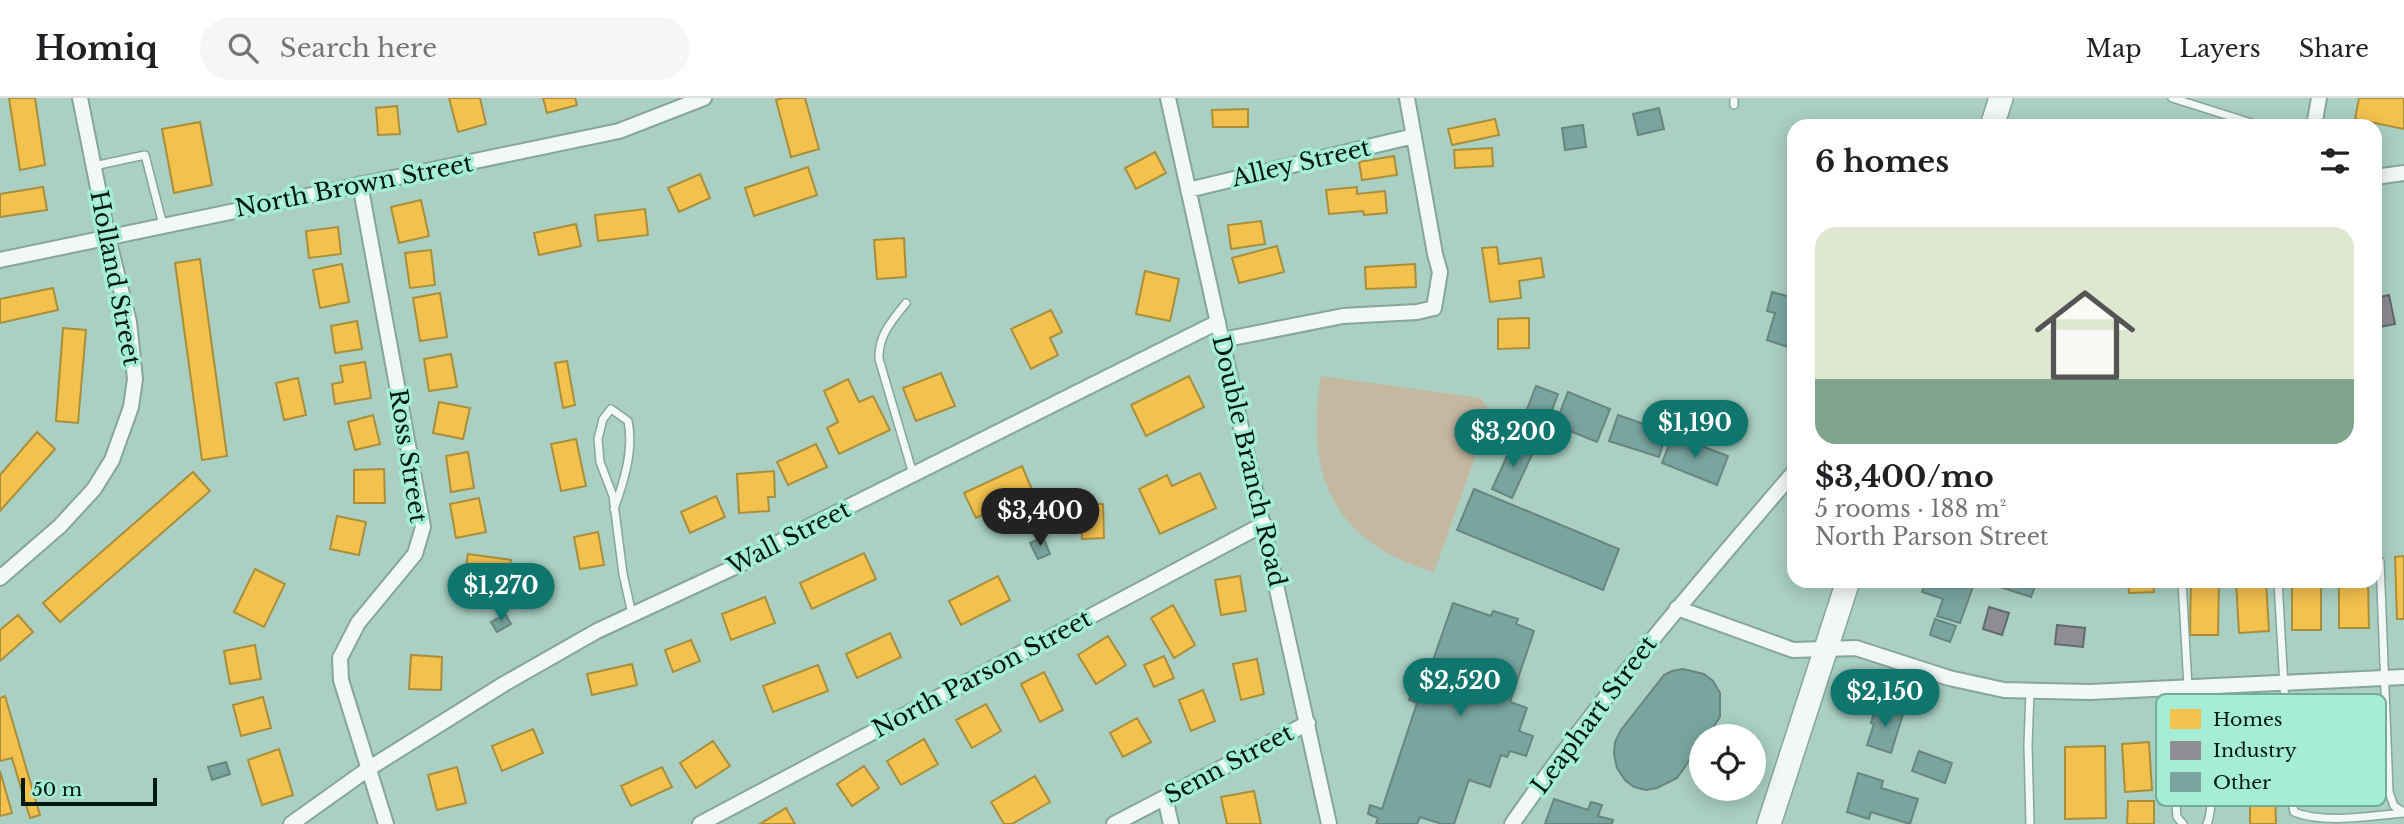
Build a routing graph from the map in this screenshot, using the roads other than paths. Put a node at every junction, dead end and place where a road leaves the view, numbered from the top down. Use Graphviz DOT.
graph roads {
  1 [pos="80,98"];
  2 [pos="704,98"];
  3 [pos="1168,98"];
  4 [pos="1407,98"];
  5 [pos="2001,98"];
  6 [pos="2172,98"];
  7 [pos="2319,98"];
  8 [pos="1994,119"];
  9 [pos="2239,119"];
  10 [pos="2316,119"];
  11 [pos="1414,136"];
  12 [pos="94,166"];
  13 [pos="2404,173"];
  14 [pos="2382,176"];
  15 [pos="360,184"];
  16 [pos="1188,190"];
  17 [pos="163,225"];
  18 [pos="108,238"];
  19 [pos="0,260"];
  20 [pos="906,303"];
  21 [pos="1218,322"];
  22 [pos="1222,340"];
  23 [pos="913,474"];
  24 [pos="1787,480"];
  25 [pos="614,509"];
  26 [pos="1264,524"];
  27 [pos="0,578"];
  28 [pos="1846,588"];
  29 [pos="2183,588"];
  30 [pos="2278,588"];
  31 [pos="2381,588"];
  32 [pos="1676,608"];
  33 [pos="632,615"];
  34 [pos="1827,647"];
  35 [pos="2404,677"];
  36 [pos="2383,678"];
  37 [pos="2283,682"];
  38 [pos="2192,687"];
  39 [pos="2167,688"];
  40 [pos="2030,691"];
  41 [pos="2167,694"];
  42 [pos="2193,694"];
  43 [pos="2284,694"];
  44 [pos="2384,694"];
  45 [pos="1308,723"];
  46 [pos="2386,735"];
  47 [pos="368,769"];
  48 [pos="1165,797"];
  49 [pos="2176,806"];
  50 [pos="2211,806"];
  51 [pos="2293,806"];
  52 [pos="2404,812"];
  53 [pos="291,824"];
  54 [pos="386,824"];
  55 [pos="700,824"];
  56 [pos="1114,824"];
  57 [pos="1171,824"];
  58 [pos="1329,824"];
  59 [pos="1513,824"];
  60 [pos="1769,824"];
  61 [pos="2030,824"];
  62 [pos="2183,824"];
  63 [pos="2207,824"];
  1 -- 12 [label="street, Holland Street"];
  2 -- 15 [label="street, North Brown Street"];
  3 -- 16 [label="street, Double Branch Road"];
  4 -- 11 [label="street"];
  5 -- 8 [label="main road"];
  6 -- 9 [label="lane"];
  7 -- 10 [label="street"];
  11 -- 16 [label="street, Alley Street"];
  11 -- 22 [label="street"];
  12 -- 17 [label="lane"];
  12 -- 18 [label="street, Holland Street"];
  13 -- 14 [label="street"];
  15 -- 17 [label="street, North Brown Street"];
  15 -- 47 [label="street, Ross Street"];
  16 -- 21 [label="street, Double Branch Road"];
  17 -- 18 [label="street, North Brown Street"];
  18 -- 19 [label="street, North Brown Street"];
  18 -- 27 [label="street, Holland Street"];
  20 -- 23 [label="lane"];
  21 -- 22 [label="street, Double Branch Road"];
  21 -- 23 [label="street, Wall Street"];
  22 -- 26 [label="street, Double Branch Road"];
  23 -- 33 [label="street, Wall Street"];
  24 -- 32 [label="street, Leaphart Street"];
  25 -- 25 [label="lane"];
  25 -- 33 [label="lane"];
  26 -- 45 [label="street, Double Branch Road"];
  26 -- 55 [label="street, North Parson Street"];
  28 -- 34 [label="main road"];
  29 -- 38 [label="lane"];
  30 -- 37 [label="lane"];
  31 -- 36 [label="lane"];
  32 -- 34 [label="street"];
  32 -- 59 [label="street, Leaphart Street"];
  33 -- 47 [label="street, Wall Street"];
  34 -- 40 [label="street"];
  34 -- 60 [label="main road"];
  35 -- 36 [label="street"];
  36 -- 37 [label="street"];
  36 -- 44 [label="lane"];
  37 -- 38 [label="street"];
  37 -- 43 [label="lane"];
  38 -- 39 [label="street"];
  38 -- 42 [label="lane"];
  39 -- 40 [label="street"];
  39 -- 41 [label="lane"];
  40 -- 61 [label="lane"];
  45 -- 48 [label="street, Senn Street"];
  45 -- 58 [label="street, Double Branch Road"];
  46 -- 52 [label="lane"];
  47 -- 53 [label="street"];
  47 -- 54 [label="street, Ross Street"];
  48 -- 56 [label="street, Senn Street"];
  48 -- 57 [label="street"];
  49 -- 62 [label="lane"];
  50 -- 63 [label="lane"];
  51 -- 52 [label="lane"];
}
